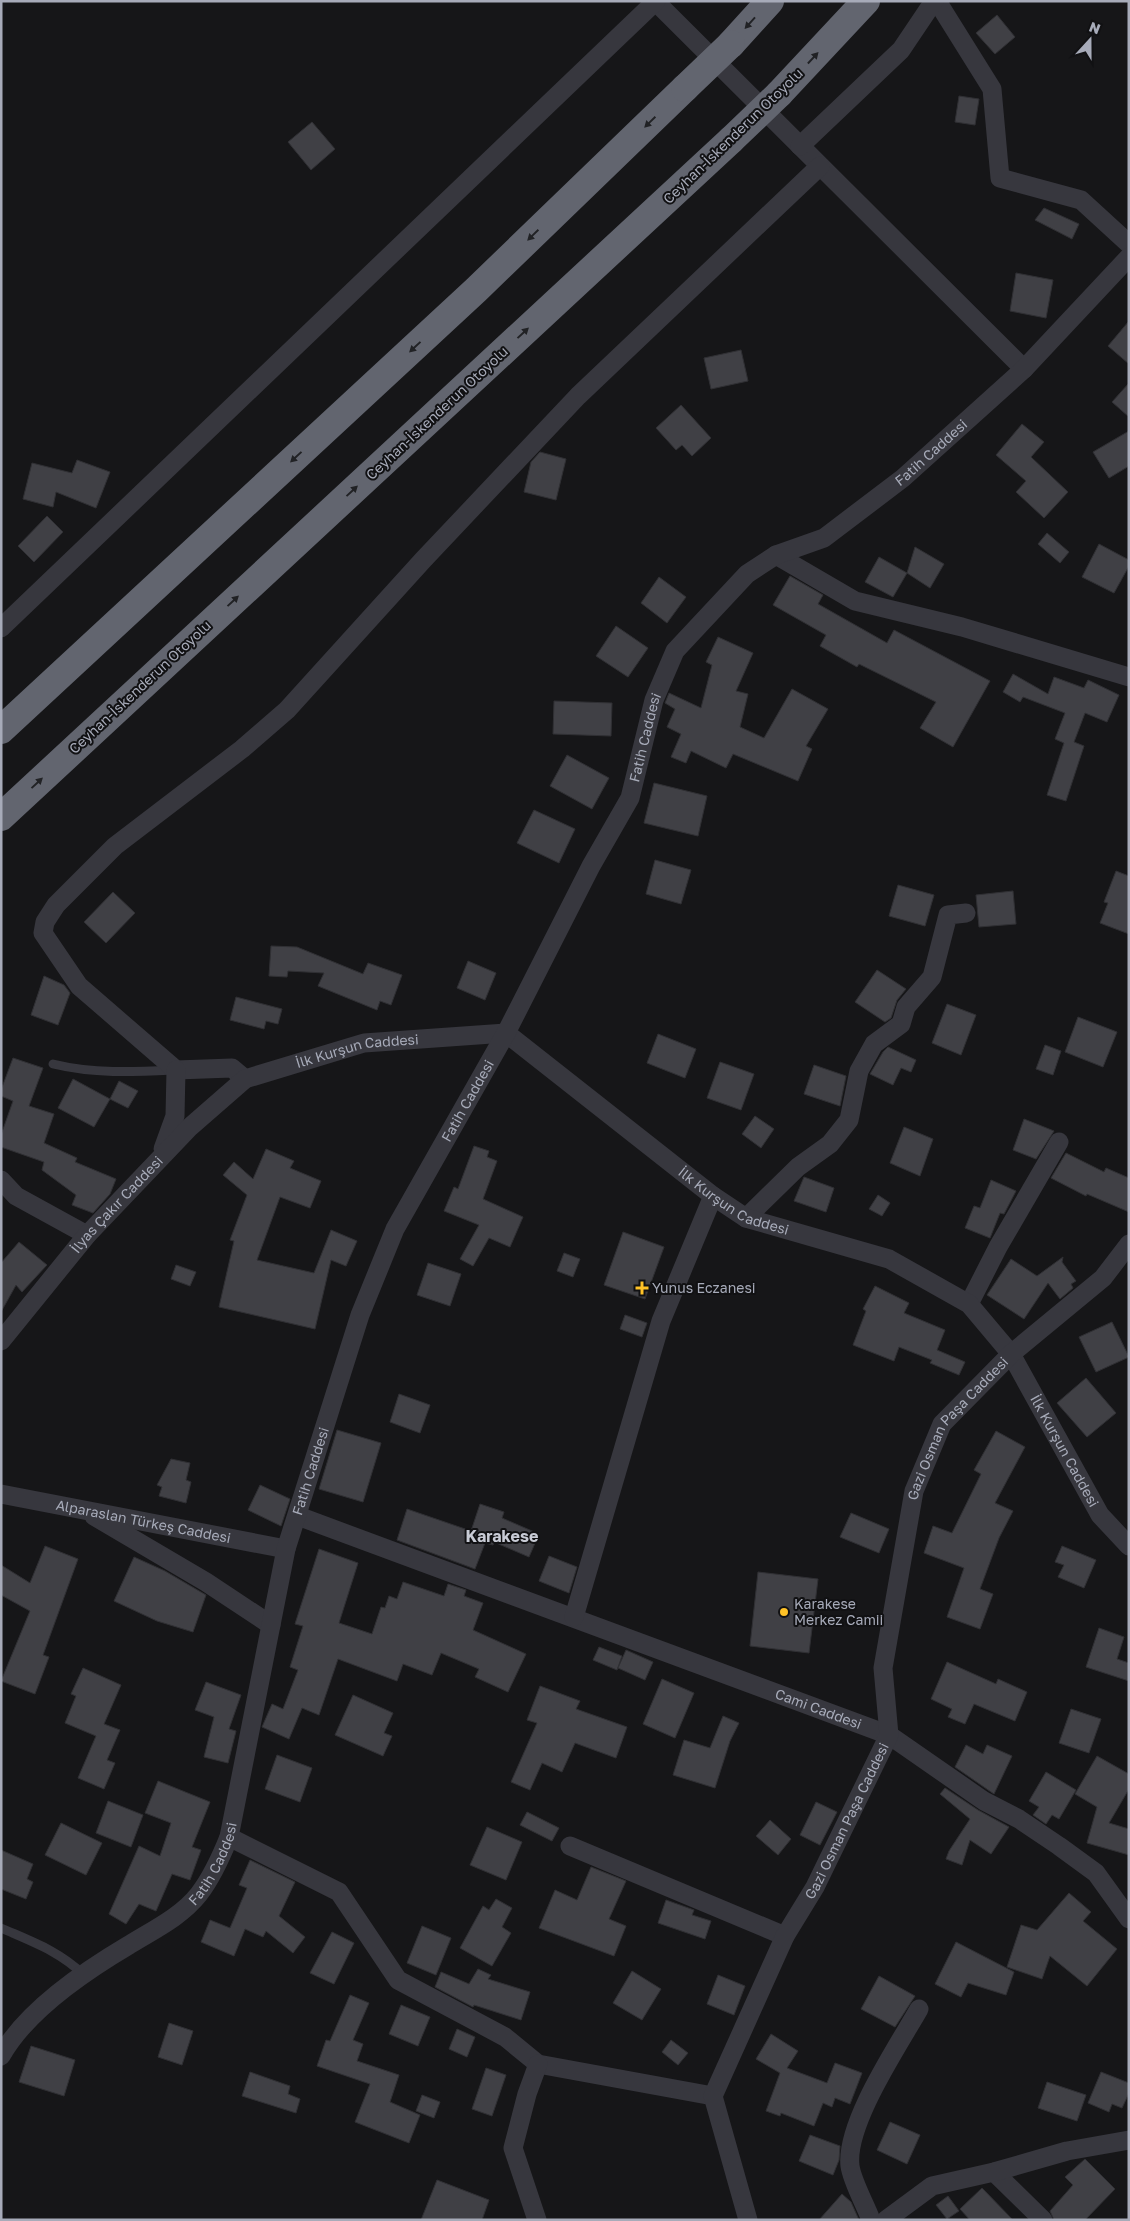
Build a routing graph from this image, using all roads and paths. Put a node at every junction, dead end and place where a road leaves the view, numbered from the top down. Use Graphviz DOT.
graph roads {
  1 [pos="656,1"];
  2 [pos="770,1"];
  3 [pos="866,1"];
  4 [pos="936,1"];
  5 [pos="800,146"];
  6 [pos="820,166"];
  7 [pos="1129,244"];
  8 [pos="1129,257"];
  9 [pos="1024,369"];
  10 [pos="776,555"];
  11 [pos="1,628"];
  12 [pos="1129,677"];
  13 [pos="1,730"];
  14 [pos="1,816"];
  15 [pos="966,913"];
  16 [pos="506,1033"];
  17 [pos="53,1064"];
  18 [pos="176,1070"];
  19 [pos="245,1079"];
  20 [pos="1059,1142"];
  21 [pos="158,1160"];
  22 [pos="1,1180"];
  23 [pos="713,1196"];
  24 [pos="746,1218"];
  25 [pos="87,1235"];
  26 [pos="1129,1244"];
  27 [pos="969,1304"];
  28 [pos="1,1342"];
  29 [pos="1011,1354"];
  30 [pos="1,1494"];
  31 [pos="82,1510"];
  32 [pos="298,1516"];
  33 [pos="1129,1546"];
  34 [pos="286,1549"];
  35 [pos="574,1617"];
  36 [pos="271,1624"];
  37 [pos="889,1735"];
  38 [pos="230,1837"];
  39 [pos="570,1846"];
  40 [pos="1129,1919"];
  41 [pos="1,1928"];
  42 [pos="786,1936"];
  43 [pos="84,1975"];
  44 [pos="919,2009"];
  45 [pos="1,2056"];
  46 [pos="538,2064"];
  47 [pos="713,2096"];
  48 [pos="1129,2140"];
  49 [pos="994,2172"];
  50 [pos="537,2220"];
  51 [pos="748,2220"];
  52 [pos="872,2220"];
  53 [pos="886,2220"];
  54 [pos="1044,2220"];
  1 -- 5 [label="street"];
  1 -- 11 [label="street"];
  2 -- 13 [label="highway, one-way, bridge"];
  14 -- 3 [label="highway, Ceyhan-İskenderun Otoyolu, one-way, bridge"];
  4 -- 5 [label="street"];
  4 -- 7 [label="street"];
  5 -- 6 [label="street"];
  6 -- 9 [label="street"];
  6 -- 18 [label="street"];
  8 -- 9 [label="street, Fatih Caddesi"];
  9 -- 10 [label="street, Fatih Caddesi"];
  10 -- 12 [label="street"];
  10 -- 16 [label="street, Fatih Caddesi"];
  15 -- 24 [label="street"];
  16 -- 19 [label="street, İlk Kurşun Caddesi"];
  16 -- 23 [label="street, İlk Kurşun Caddesi"];
  16 -- 32 [label="street, Fatih Caddesi"];
  17 -- 18 [label="lane"];
  18 -- 19 [label="street"];
  18 -- 21 [label="street"];
  19 -- 21 [label="street, İlyas Çakır Caddesi"];
  20 -- 27 [label="street"];
  21 -- 25 [label="street, İlyas Çakır Caddesi"];
  22 -- 25 [label="street"];
  23 -- 24 [label="street, İlk Kurşun Caddesi"];
  23 -- 35 [label="street"];
  24 -- 27 [label="street, İlk Kurşun Caddesi"];
  25 -- 28 [label="street, İlyas Çakır Caddesi"];
  26 -- 29 [label="street, Gazi Osman Paşa Caddesi"];
  27 -- 29 [label="street, İlk Kurşun Caddesi"];
  29 -- 33 [label="street, İlk Kurşun Caddesi"];
  29 -- 37 [label="street, Gazi Osman Paşa Caddesi"];
  30 -- 31 [label="street, Alparaslan Türkeş Caddesi"];
  31 -- 34 [label="street, Alparaslan Türkeş Caddesi"];
  31 -- 36 [label="street"];
  32 -- 34 [label="street, Fatih Caddesi"];
  32 -- 35 [label="street, Cami Caddesi"];
  34 -- 36 [label="street, Fatih Caddesi"];
  35 -- 37 [label="street, Cami Caddesi"];
  36 -- 38 [label="street, Fatih Caddesi"];
  37 -- 40 [label="street, Cami Caddesi"];
  37 -- 42 [label="street, Gazi Osman Paşa Caddesi"];
  38 -- 43 [label="street, Fatih Caddesi"];
  38 -- 46 [label="street"];
  39 -- 42 [label="street"];
  41 -- 43 [label="lane"];
  42 -- 47 [label="street, Gazi Osman Paşa Caddesi"];
  43 -- 45 [label="street, Fatih Caddesi"];
  44 -- 52 [label="street"];
  46 -- 47 [label="street"];
  46 -- 50 [label="street"];
  47 -- 51 [label="street"];
  48 -- 49 [label="street"];
  49 -- 53 [label="street"];
  49 -- 54 [label="street"];
}
